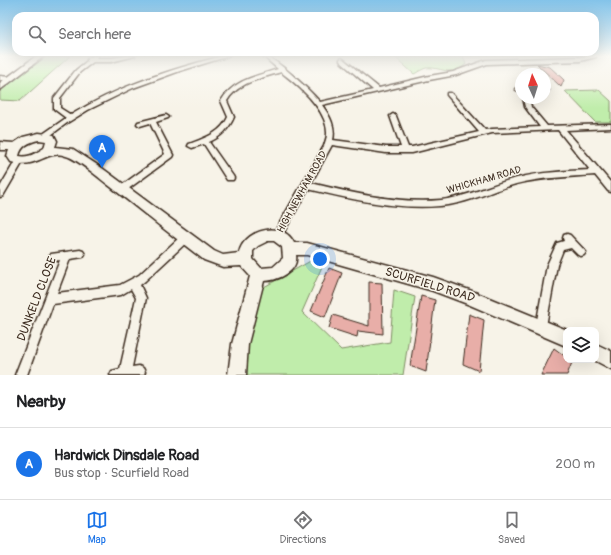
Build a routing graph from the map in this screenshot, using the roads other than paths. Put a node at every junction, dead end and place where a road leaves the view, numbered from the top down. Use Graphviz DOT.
graph roads {
  1 [pos="17,74"];
  2 [pos="76,74"];
  3 [pos="171,74"];
  4 [pos="272,74"];
  5 [pos="286,74"];
  6 [pos="358,74"];
  7 [pos="456,74"];
  8 [pos="0,78"];
  9 [pos="10,79"];
  10 [pos="0,87"];
  11 [pos="377,90"];
  12 [pos="449,94"];
  13 [pos="320,104"];
  14 [pos="527,104"];
  15 [pos="393,116"];
  16 [pos="166,117"];
  17 [pos="70,118"];
  18 [pos="152,121"];
  19 [pos="140,124"];
  20 [pos="611,126"];
  21 [pos="545,128"];
  22 [pos="560,128"];
  23 [pos="483,132"];
  24 [pos="45,136"];
  25 [pos="205,141"];
  26 [pos="330,142"];
  27 [pos="0,146"];
  28 [pos="192,146"];
  29 [pos="16,147"];
  30 [pos="49,150"];
  31 [pos="405,150"];
  32 [pos="20,160"];
  33 [pos="597,172"];
  34 [pos="230,178"];
  35 [pos="305,185"];
  36 [pos="611,189"];
  37 [pos="121,190"];
  38 [pos="0,194"];
  39 [pos="277,236"];
  40 [pos="184,239"];
  41 [pos="289,249"];
  42 [pos="582,252"];
  43 [pos="80,254"];
  44 [pos="67,255"];
  45 [pos="54,257"];
  46 [pos="244,259"];
  47 [pos="258,274"];
  48 [pos="134,284"];
  49 [pos="51,299"];
  50 [pos="541,326"];
  51 [pos="563,337"];
  52 [pos="599,354"];
  53 [pos="611,360"];
  54 [pos="139,372"];
  55 [pos="121,374"];
  56 [pos="21,375"];
  57 [pos="237,375"];
  1 -- 9 [label="street"];
  2 -- 17 [label="street"];
  3 -- 17 [label="street"];
  4 -- 25 [label="street"];
  5 -- 13 [label="street, HIGH NEWHAM ROAD"];
  6 -- 11 [label="street"];
  7 -- 11 [label="street"];
  8 -- 9 [label="street"];
  9 -- 10 [label="street"];
  11 -- 13 [label="street"];
  12 -- 23 [label="street"];
  13 -- 26 [label="street, HIGH NEWHAM ROAD"];
  14 -- 21 [label="street"];
  15 -- 31 [label="street"];
  16 -- 18 [label="street"];
  17 -- 24 [label="street"];
  18 -- 19 [label="street"];
  18 -- 37 [label="street"];
  20 -- 22 [label="street"];
  21 -- 22 [label="street"];
  21 -- 23 [label="street"];
  22 -- 33 [label="street"];
  23 -- 31 [label="street"];
  24 -- 29 [label="street"];
  24 -- 30 [label="street"];
  25 -- 28 [label="street"];
  25 -- 34 [label="street"];
  26 -- 31 [label="street"];
  26 -- 35 [label="street, HIGH NEWHAM ROAD"];
  27 -- 29 [label="street"];
  29 -- 32 [label="street"];
  30 -- 32 [label="street"];
  30 -- 37 [label="street"];
  32 -- 38 [label="street"];
  33 -- 35 [label="street, WHICKHAM ROAD"];
  33 -- 36 [label="street"];
  35 -- 39 [label="street, HIGH NEWHAM ROAD"];
  37 -- 40 [label="street"];
  39 -- 41 [label="street"];
  39 -- 46 [label="street"];
  40 -- 46 [label="street"];
  40 -- 48 [label="street"];
  41 -- 47 [label="street"];
  41 -- 50 [label="street, SCURFIELD ROAD"];
  42 -- 50 [label="street"];
  43 -- 44 [label="street, DUNKELD CLOSE"];
  44 -- 45 [label="street, DUNKELD CLOSE"];
  44 -- 49 [label="street, DUNKELD CLOSE"];
  46 -- 47 [label="street"];
  47 -- 57 [label="street"];
  48 -- 49 [label="street"];
  48 -- 55 [label="street"];
  49 -- 56 [label="street, DUNKELD CLOSE"];
  50 -- 51 [label="street, SCURFIELD ROAD"];
  52 -- 53 [label="street"];
  54 -- 55 [label="street"];
}
